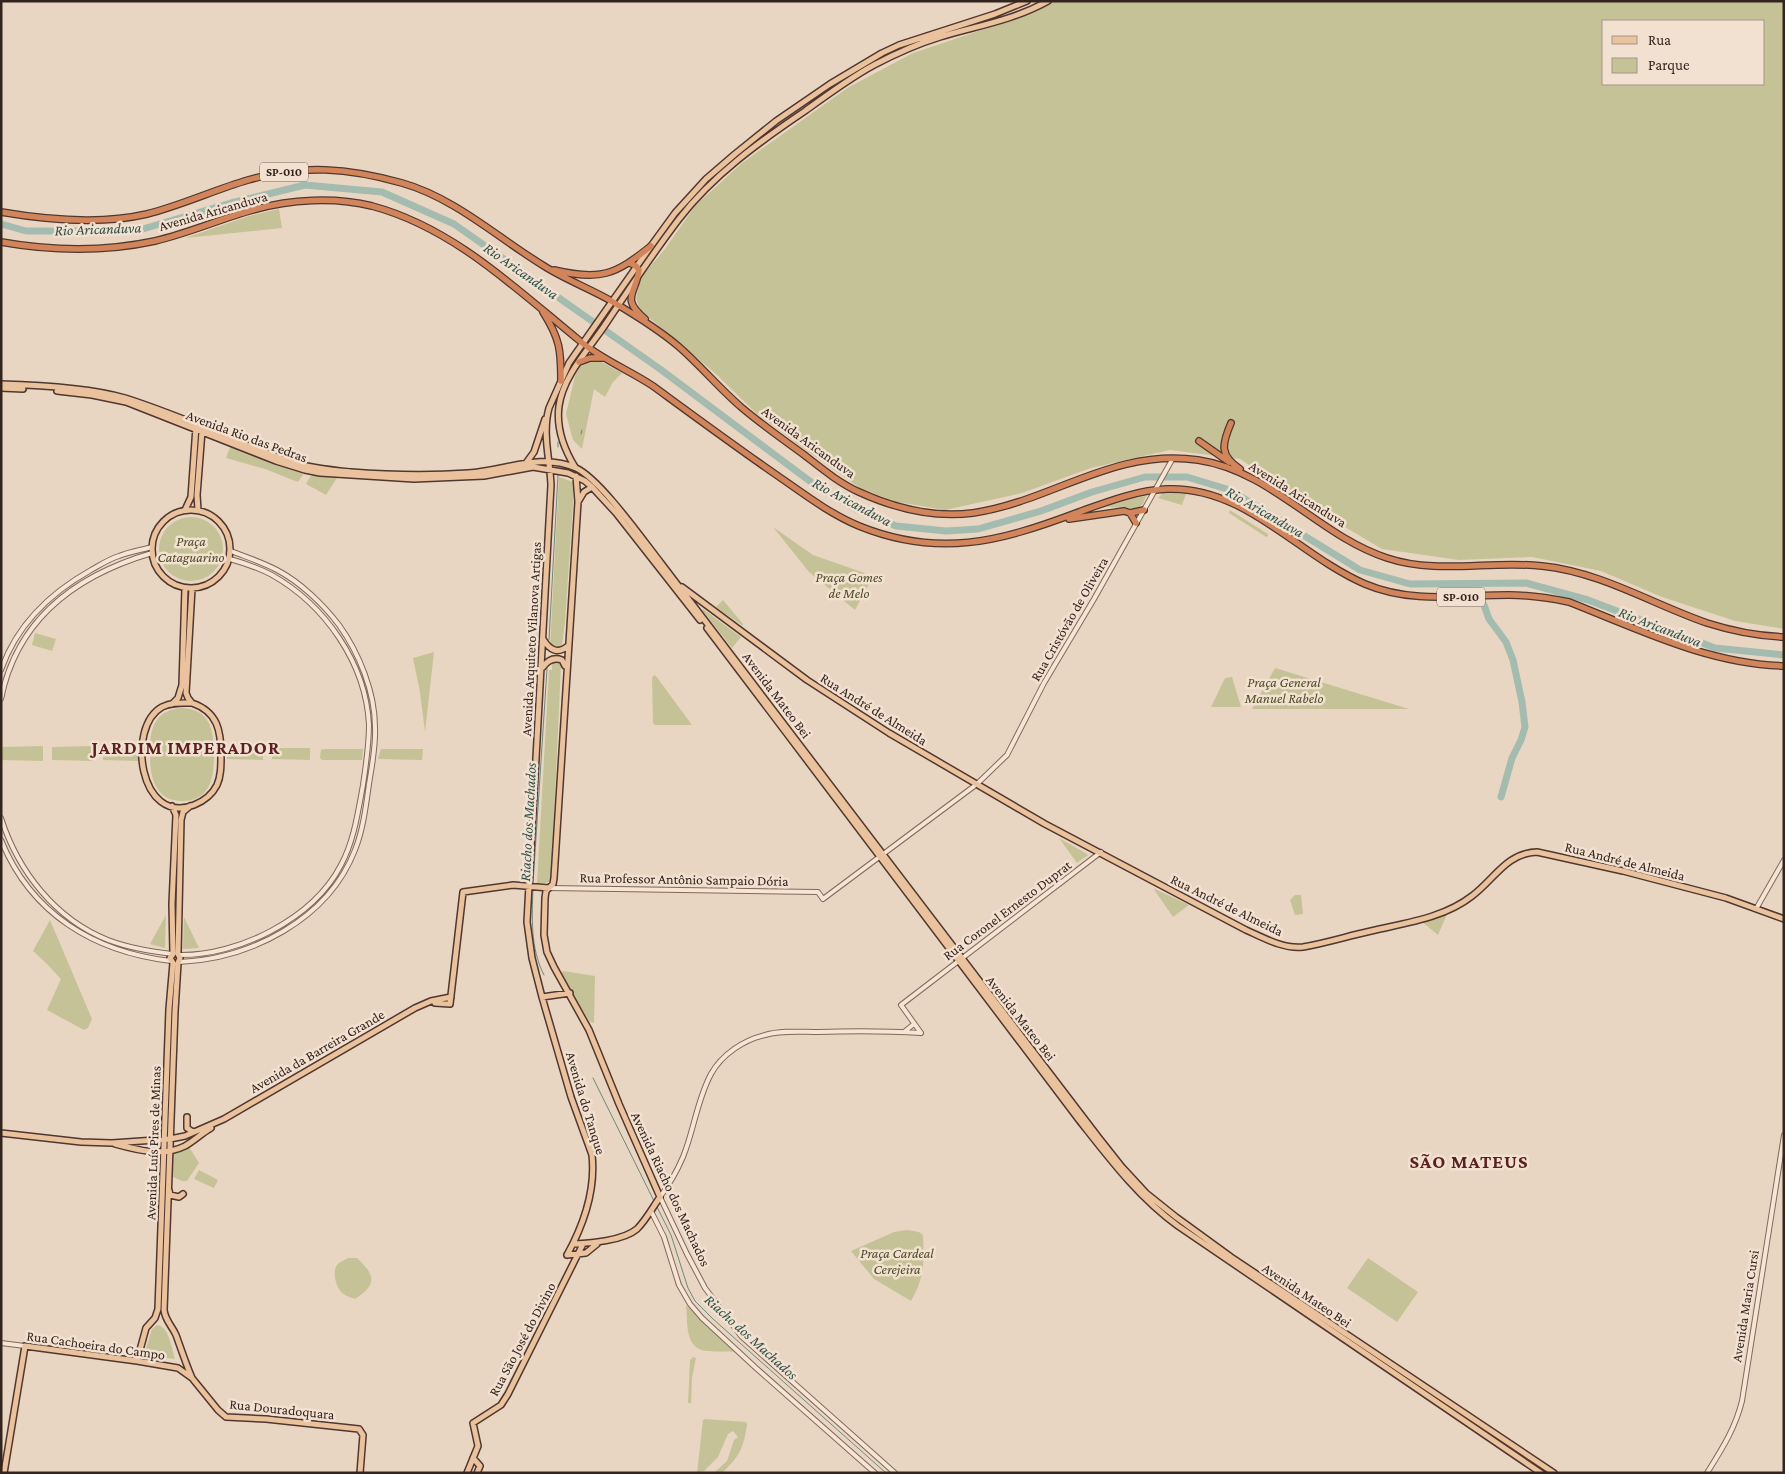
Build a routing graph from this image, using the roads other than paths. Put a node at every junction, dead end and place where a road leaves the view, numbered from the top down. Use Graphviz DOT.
graph roads {
  1 [pos="1027,1"];
  2 [pos="1048,1"];
  3 [pos="1,212"];
  4 [pos="1,242"];
  5 [pos="651,246"];
  6 [pos="630,263"];
  7 [pos="636,266"];
  8 [pos="548,269"];
  9 [pos="636,280"];
  10 [pos="612,301"];
  11 [pos="537,304"];
  12 [pos="618,306"];
  13 [pos="660,332"];
  14 [pos="582,344"];
  15 [pos="589,348"];
  16 [pos="608,359"];
  17 [pos="579,362"];
  18 [pos="561,381"];
  19 [pos="1,384"];
  20 [pos="1,388"];
  21 [pos="547,414"];
  22 [pos="558,421"];
  23 [pos="1230,423"];
  24 [pos="196,427"];
  25 [pos="203,430"];
  26 [pos="1199,441"];
  27 [pos="1171,461"];
  28 [pos="549,462"];
  29 [pos="526,463"];
  30 [pos="1231,463"];
  31 [pos="574,467"];
  32 [pos="550,468"];
  33 [pos="576,476"];
  34 [pos="1250,476"];
  35 [pos="592,487"];
  36 [pos="1155,490"];
  37 [pos="578,502"];
  38 [pos="185,510"];
  39 [pos="198,510"];
  40 [pos="1144,510"];
  41 [pos="1130,513"];
  42 [pos="1054,521"];
  43 [pos="1136,523"];
  44 [pos="152,547"];
  45 [pos="231,551"];
  46 [pos="152,553"];
  47 [pos="230,559"];
  48 [pos="676,583"];
  49 [pos="185,588"];
  50 [pos="192,588"];
  51 [pos="690,604"];
  52 [pos="706,605"];
  53 [pos="1784,636"];
  54 [pos="544,640"];
  55 [pos="568,646"];
  56 [pos="1784,666"];
  57 [pos="542,668"];
  58 [pos="566,669"];
  59 [pos="1,670"];
  60 [pos="1,699"];
  61 [pos="192,703"];
  62 [pos="172,704"];
  63 [pos="977,784"];
  64 [pos="172,806"];
  65 [pos="190,806"];
  66 [pos="1,818"];
  67 [pos="1,840"];
  68 [pos="1101,852"];
  69 [pos="882,856"];
  70 [pos="1784,860"];
  71 [pos="531,886"];
  72 [pos="549,888"];
  73 [pos="818,892"];
  74 [pos="1756,908"];
  75 [pos="1784,919"];
  76 [pos="175,958"];
  77 [pos="959,960"];
  78 [pos="570,994"];
  79 [pos="451,997"];
  80 [pos="542,997"];
  81 [pos="423,1004"];
  82 [pos="914,1024"];
  83 [pos="904,1032"];
  84 [pos="187,1118"];
  85 [pos="224,1119"];
  86 [pos="194,1132"];
  87 [pos="1,1133"];
  88 [pos="1784,1135"];
  89 [pos="184,1136"];
  90 [pos="167,1140"];
  91 [pos="143,1141"];
  92 [pos="112,1143"];
  93 [pos="182,1147"];
  94 [pos="141,1151"];
  95 [pos="166,1151"];
  96 [pos="168,1188"];
  97 [pos="183,1194"];
  98 [pos="168,1198"];
  99 [pos="659,1199"];
  100 [pos="181,1203"];
  101 [pos="652,1210"];
  102 [pos="573,1244"];
  103 [pos="583,1244"];
  104 [pos="597,1244"];
  105 [pos="578,1254"];
  106 [pos="152,1322"];
  107 [pos="168,1322"];
  108 [pos="1,1342"];
  109 [pos="25,1346"];
  110 [pos="184,1360"];
  111 [pos="136,1361"];
  112 [pos="178,1368"];
  113 [pos="192,1378"];
  114 [pos="473,1458"];
  115 [pos="4,1473"];
  116 [pos="360,1473"];
  117 [pos="467,1473"];
  118 [pos="477,1473"];
  119 [pos="875,1473"];
  120 [pos="895,1473"];
  121 [pos="1542,1473"];
  122 [pos="1554,1473"];
  123 [pos="1707,1473"];
  1 -- 5 [label="main road"];
  2 -- 9 [label="main road"];
  3 -- 8 [label="highway, Avenida Aricanduva / SP-010"];
  4 -- 11 [label="highway, Avenida Aricanduva / SP-010"];
  5 -- 6 [label="highway"];
  5 -- 7 [label="main road"];
  6 -- 7 [label="highway"];
  6 -- 8 [label="highway"];
  7 -- 9 [label="highway"];
  7 -- 10 [label="main road"];
  8 -- 10 [label="highway, Avenida Aricanduva / SP-010"];
  9 -- 12 [label="main road"];
  9 -- 13 [label="highway"];
  10 -- 12 [label="highway, Avenida Aricanduva / SP-010"];
  10 -- 14 [label="main road"];
  11 -- 14 [label="highway, Avenida Aricanduva / SP-010"];
  11 -- 18 [label="highway"];
  12 -- 13 [label="highway, Avenida Aricanduva / SP-010"];
  12 -- 15 [label="main road"];
  13 -- 27 [label="highway, Avenida Aricanduva / SP-010"];
  14 -- 15 [label="highway, Avenida Aricanduva / SP-010"];
  14 -- 18 [label="main road"];
  15 -- 16 [label="highway, Avenida Aricanduva / SP-010"];
  15 -- 17 [label="main road"];
  16 -- 17 [label="highway"];
  16 -- 42 [label="highway, Avenida Aricanduva / SP-010"];
  17 -- 22 [label="main road"];
  18 -- 21 [label="main road"];
  19 -- 24 [label="main road, Avenida Rio das Pedras"];
  20 -- 24 [label="main road, Avenida Rio das Pedras"];
  21 -- 22 [label="main road"];
  21 -- 28 [label="main road"];
  21 -- 29 [label="main road"];
  22 -- 31 [label="main road"];
  23 -- 30 [label="highway"];
  24 -- 25 [label="main road, Avenida Rio das Pedras"];
  24 -- 38 [label="main road"];
  25 -- 29 [label="main road, Avenida Rio das Pedras"];
  25 -- 32 [label="main road, Avenida Rio das Pedras"];
  25 -- 39 [label="main road"];
  26 -- 30 [label="highway"];
  27 -- 34 [label="highway, Avenida Aricanduva / SP-010"];
  27 -- 36 [label="street, Rua Cristóvão de Oliveira"];
  28 -- 29 [label="main road, Avenida Rio das Pedras"];
  28 -- 31 [label="main road, Avenida Rio das Pedras"];
  28 -- 32 [label="main road, Avenida Arquiteto Vilanova Artigas"];
  30 -- 34 [label="highway"];
  31 -- 33 [label="main road"];
  31 -- 48 [label="main road, Avenida Mateo Bei"];
  32 -- 33 [label="main road, Avenida Rio das Pedras"];
  32 -- 54 [label="main road, Avenida Arquiteto Vilanova Artigas"];
  33 -- 35 [label="main road, Avenida Mateo Bei"];
  33 -- 37 [label="main road"];
  34 -- 53 [label="highway, Avenida Aricanduva / SP-010"];
  35 -- 37 [label="main road"];
  35 -- 51 [label="main road, Avenida Mateo Bei"];
  36 -- 40 [label="street, Rua Cristóvão de Oliveira"];
  36 -- 42 [label="highway, Avenida Aricanduva / SP-010"];
  36 -- 56 [label="highway, Avenida Aricanduva / SP-010"];
  37 -- 55 [label="main road"];
  38 -- 39 [label="main road"];
  38 -- 44 [label="main road"];
  39 -- 45 [label="main road"];
  40 -- 41 [label="highway"];
  40 -- 43 [label="street, Rua Cristóvão de Oliveira"];
  41 -- 42 [label="highway"];
  41 -- 43 [label="highway"];
  43 -- 63 [label="street, Rua Cristóvão de Oliveira"];
  44 -- 46 [label="main road"];
  44 -- 59 [label="street"];
  45 -- 47 [label="main road"];
  45 -- 76 [label="street"];
  46 -- 49 [label="main road"];
  46 -- 60 [label="street"];
  47 -- 50 [label="main road"];
  47 -- 76 [label="street"];
  48 -- 51 [label="main road, Avenida Mateo Bei"];
  48 -- 52 [label="main road, Rua André de Almeida"];
  49 -- 50 [label="main road"];
  49 -- 62 [label="main road"];
  50 -- 61 [label="main road"];
  51 -- 52 [label="main road"];
  51 -- 69 [label="main road, Avenida Mateo Bei"];
  52 -- 63 [label="main road, Rua André de Almeida"];
  54 -- 55 [label="main road"];
  54 -- 57 [label="main road, Avenida Arquiteto Vilanova Artigas"];
  55 -- 58 [label="main road"];
  57 -- 58 [label="main road"];
  57 -- 71 [label="main road, Avenida Arquiteto Vilanova Artigas"];
  58 -- 72 [label="main road"];
  61 -- 62 [label="main road"];
  61 -- 65 [label="main road"];
  62 -- 64 [label="main road"];
  63 -- 68 [label="main road, Rua André de Almeida"];
  63 -- 69 [label="street, Rua Cristóvão de Oliveira"];
  64 -- 65 [label="main road"];
  64 -- 76 [label="main road, Avenida Luís Pires de Minas"];
  65 -- 76 [label="main road, Avenida Luís Pires de Minas"];
  66 -- 76 [label="street"];
  67 -- 76 [label="street"];
  68 -- 74 [label="main road, Rua André de Almeida"];
  68 -- 77 [label="street, Rua Coronel Ernesto Duprat"];
  69 -- 73 [label="street, Rua Cristóvão de Oliveira"];
  69 -- 77 [label="main road, Avenida Mateo Bei"];
  70 -- 74 [label="street"];
  71 -- 72 [label="main road"];
  71 -- 79 [label="main road"];
  71 -- 80 [label="main road, Avenida Arquiteto Vilanova Artigas"];
  72 -- 73 [label="street, Rua Professor Antônio Sampaio Dória"];
  72 -- 78 [label="main road, Avenida Riacho dos Machados"];
  74 -- 75 [label="main road, Rua André de Almeida"];
  76 -- 90 [label="main road, Avenida Luís Pires de Minas"];
  77 -- 82 [label="street, Rua Coronel Ernesto Duprat"];
  77 -- 121 [label="main road, Avenida Mateo Bei"];
  77 -- 122 [label="main road, Avenida Mateo Bei"];
  78 -- 80 [label="main road"];
  78 -- 99 [label="main road, Avenida Riacho dos Machados"];
  79 -- 81 [label="main road, Avenida da Barreira Grande"];
  79 -- 81 [label="main road, Avenida da Barreira Grande"];
  80 -- 102 [label="main road, Avenida do Tanque"];
  81 -- 85 [label="main road, Avenida da Barreira Grande"];
  82 -- 83 [label="street"];
  82 -- 83 [label="street"];
  83 -- 99 [label="street"];
  84 -- 86 [label="main road"];
  85 -- 86 [label="main road, Avenida da Barreira Grande"];
  85 -- 93 [label="main road, Avenida da Barreira Grande"];
  86 -- 89 [label="main road, Avenida da Barreira Grande"];
  87 -- 92 [label="main road, Avenida da Barreira Grande"];
  88 -- 123 [label="street, Avenida Maria Cursi"];
  89 -- 90 [label="main road, Avenida da Barreira Grande"];
  89 -- 93 [label="main road"];
  90 -- 91 [label="main road, Avenida da Barreira Grande"];
  90 -- 95 [label="main road, Avenida Luís Pires de Minas"];
  91 -- 92 [label="main road, Avenida da Barreira Grande"];
  91 -- 94 [label="main road"];
  92 -- 94 [label="main road, Avenida da Barreira Grande"];
  93 -- 95 [label="main road, Avenida da Barreira Grande"];
  94 -- 95 [label="main road, Avenida da Barreira Grande"];
  95 -- 96 [label="main road, Avenida Luís Pires de Minas"];
  95 -- 106 [label="main road, Avenida Luís Pires de Minas"];
  96 -- 97 [label="main road"];
  96 -- 98 [label="main road, Avenida Luís Pires de Minas"];
  98 -- 100 [label="main road"];
  98 -- 107 [label="main road, Avenida Luís Pires de Minas"];
  99 -- 101 [label="main road"];
  99 -- 120 [label="street, Avenida Riacho dos Machados"];
  101 -- 104 [label="main road"];
  101 -- 119 [label="street"];
  102 -- 103 [label="main road"];
  102 -- 105 [label="main road"];
  103 -- 104 [label="main road"];
  103 -- 105 [label="main road, Rua São José do Divino"];
  104 -- 105 [label="main road"];
  105 -- 114 [label="main road, Rua São José do Divino"];
  106 -- 107 [label="main road"];
  106 -- 111 [label="main road, Avenida Luís Pires de Minas"];
  107 -- 110 [label="main road, Avenida Luís Pires de Minas"];
  108 -- 109 [label="street, Rua Cachoeira do Campo"];
  109 -- 111 [label="main road, Rua Cachoeira do Campo"];
  109 -- 115 [label="main road"];
  110 -- 112 [label="main road, Rua Cachoeira do Campo"];
  110 -- 113 [label="main road, Rua Douradoquara"];
  111 -- 112 [label="main road, Rua Cachoeira do Campo"];
  112 -- 113 [label="main road, Rua Douradoquara"];
  113 -- 116 [label="main road, Rua Douradoquara"];
  114 -- 117 [label="main road"];
  114 -- 118 [label="main road"];
}
